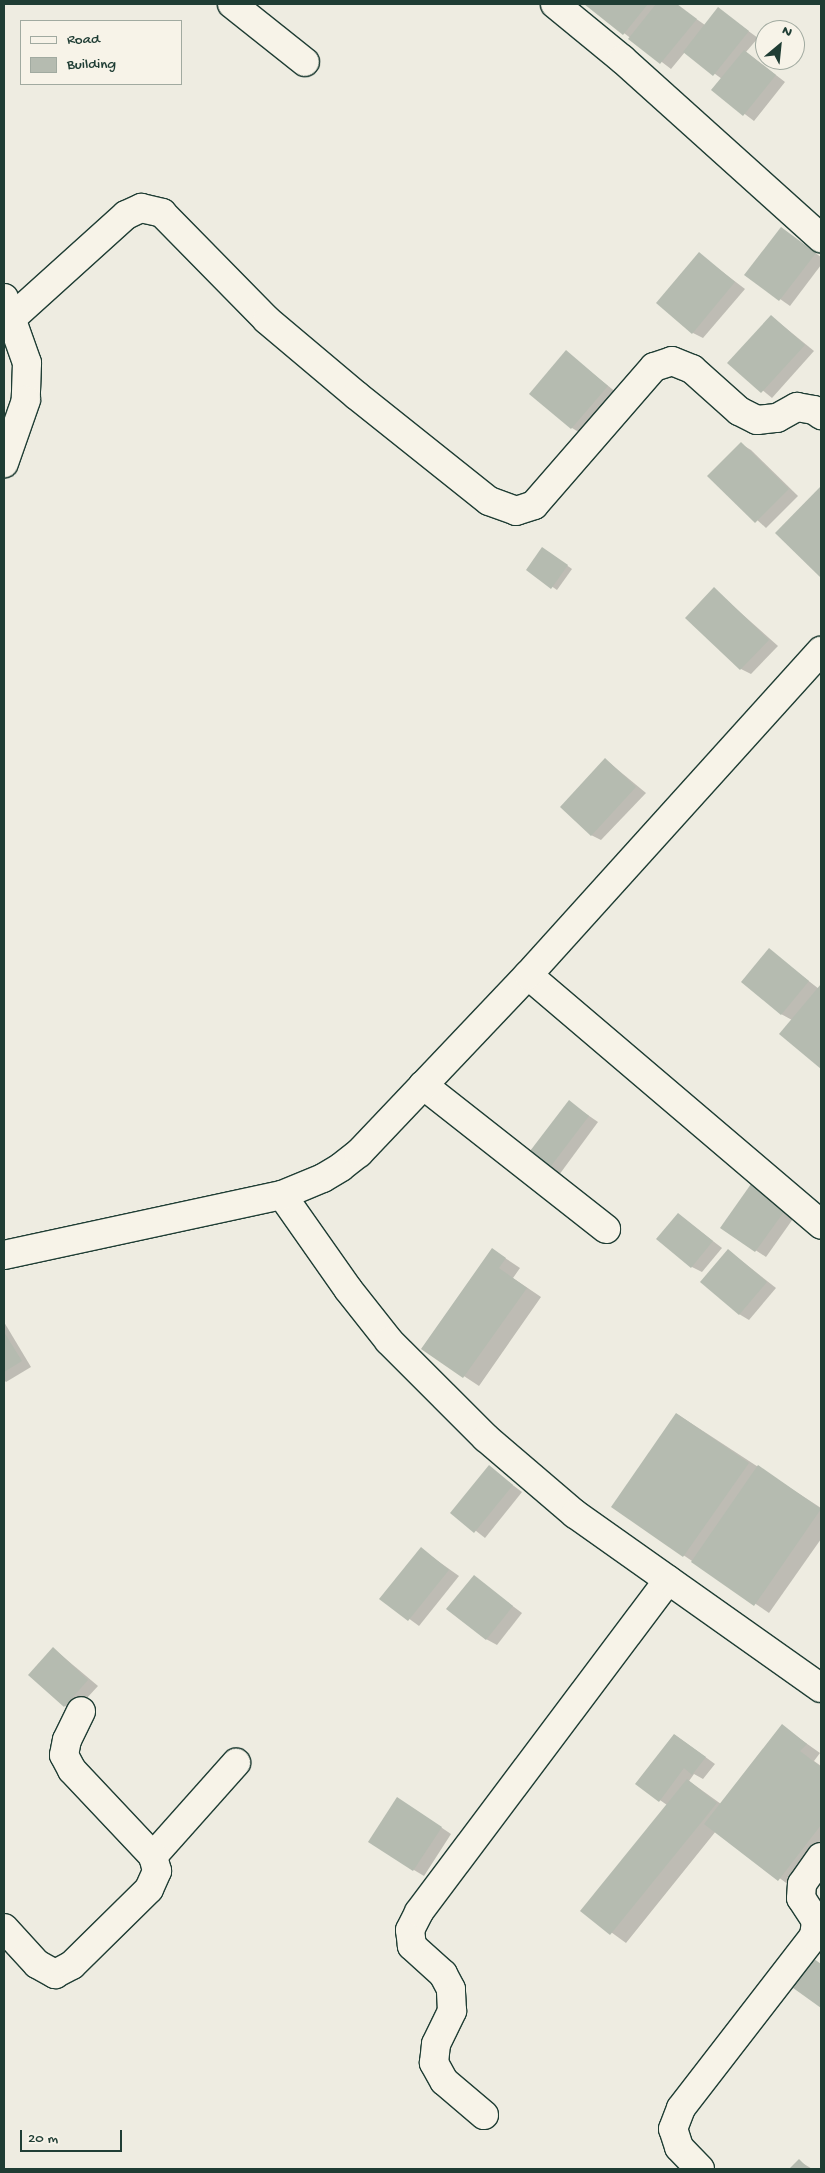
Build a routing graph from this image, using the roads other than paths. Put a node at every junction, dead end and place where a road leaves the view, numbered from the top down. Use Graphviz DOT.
graph roads {
  1 [pos="232,4"];
  2 [pos="564,6"];
  3 [pos="305,62"];
  4 [pos="821,238"];
  5 [pos="8,307"];
  6 [pos="821,415"];
  7 [pos="4,463"];
  8 [pos="821,651"];
  9 [pos="528,975"];
  10 [pos="423,1085"];
  11 [pos="282,1194"];
  12 [pos="821,1224"];
  13 [pos="606,1229"];
  14 [pos="4,1255"];
  15 [pos="668,1580"];
  16 [pos="821,1688"];
  17 [pos="81,1711"];
  18 [pos="236,1763"];
  19 [pos="154,1856"];
  20 [pos="821,1857"];
  21 [pos="4,1928"];
  22 [pos="484,2115"];
  23 [pos="700,2169"];
  1 -- 3 [label="street"];
  2 -- 4 [label="street"];
  5 -- 6 [label="street"];
  5 -- 7 [label="street"];
  8 -- 9 [label="street"];
  9 -- 10 [label="street"];
  9 -- 12 [label="street"];
  10 -- 11 [label="street"];
  10 -- 13 [label="street"];
  11 -- 14 [label="street"];
  11 -- 15 [label="street"];
  15 -- 16 [label="street"];
  15 -- 22 [label="street"];
  17 -- 19 [label="street"];
  18 -- 19 [label="street"];
  19 -- 21 [label="street"];
  20 -- 23 [label="street"];
}
